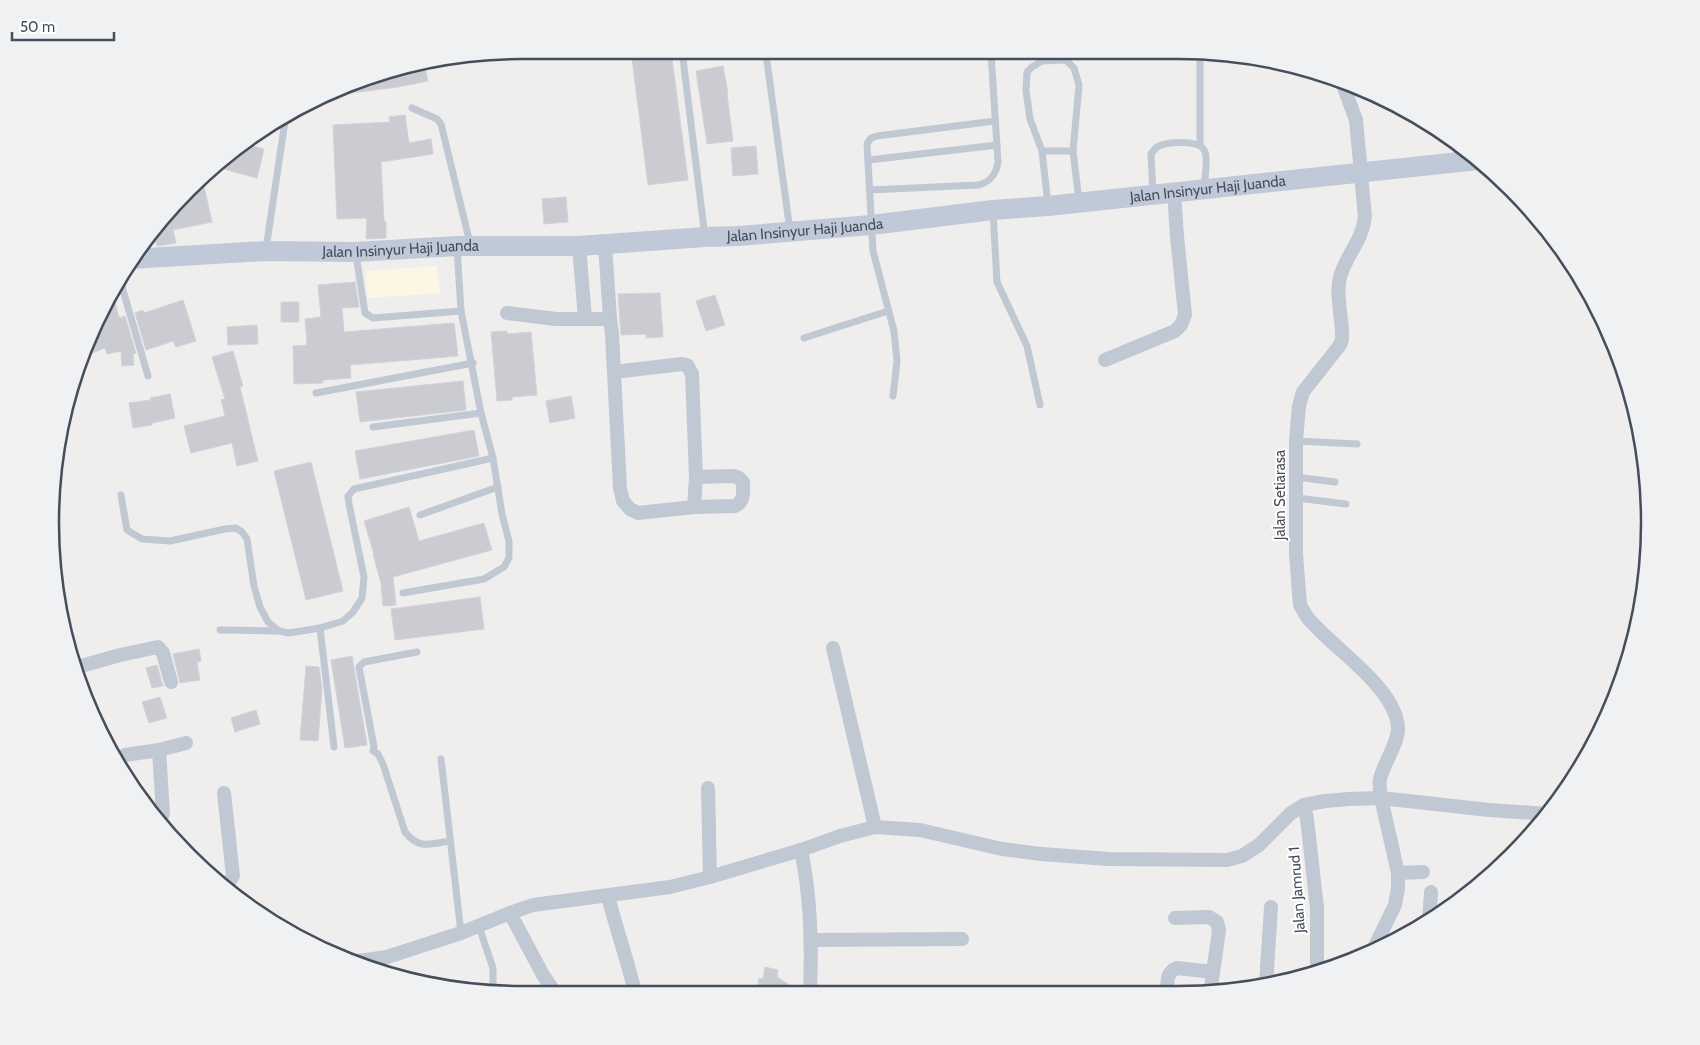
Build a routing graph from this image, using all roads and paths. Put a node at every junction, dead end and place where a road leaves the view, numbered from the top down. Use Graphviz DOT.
graph roads {
  1 [pos="683,59"];
  2 [pos="767,59"];
  3 [pos="991,59"];
  4 [pos="1200,60"];
  5 [pos="1345,90"];
  6 [pos="412,108"];
  7 [pos="995,122"];
  8 [pos="284,125"];
  9 [pos="996,144"];
  10 [pos="1200,145"];
  11 [pos="1042,151"];
  12 [pos="1073,151"];
  13 [pos="869,160"];
  14 [pos="1467,161"];
  15 [pos="1361,172"];
  16 [pos="1204,189"];
  17 [pos="870,190"];
  18 [pos="1174,192"];
  19 [pos="1153,194"];
  20 [pos="1079,202"];
  21 [pos="1048,206"];
  22 [pos="993,210"];
  23 [pos="872,225"];
  24 [pos="790,232"];
  25 [pos="705,237"];
  26 [pos="605,244"];
  27 [pos="464,246"];
  28 [pos="579,246"];
  29 [pos="266,252"];
  30 [pos="356,252"];
  31 [pos="142,258"];
  32 [pos="122,289"];
  33 [pos="461,311"];
  34 [pos="888,311"];
  35 [pos="507,312"];
  36 [pos="585,319"];
  37 [pos="610,319"];
  38 [pos="804,338"];
  39 [pos="1105,360"];
  40 [pos="472,364"];
  41 [pos="614,372"];
  42 [pos="148,376"];
  43 [pos="316,393"];
  44 [pos="893,396"];
  45 [pos="1040,405"];
  46 [pos="481,413"];
  47 [pos="372,427"];
  48 [pos="1296,441"];
  49 [pos="1357,444"];
  50 [pos="493,458"];
  51 [pos="696,477"];
  52 [pos="1295,477"];
  53 [pos="1335,482"];
  54 [pos="498,488"];
  55 [pos="121,495"];
  56 [pos="1297,498"];
  57 [pos="1346,504"];
  58 [pos="694,507"];
  59 [pos="420,515"];
  60 [pos="404,593"];
  61 [pos="320,628"];
  62 [pos="220,630"];
  63 [pos="279,631"];
  64 [pos="833,648"];
  65 [pos="417,652"];
  66 [pos="81,666"];
  67 [pos="171,682"];
  68 [pos="186,743"];
  69 [pos="334,747"];
  70 [pos="159,750"];
  71 [pos="125,755"];
  72 [pos="441,759"];
  73 [pos="708,788"];
  74 [pos="224,793"];
  75 [pos="1381,798"];
  76 [pos="1304,805"];
  77 [pos="160,811"];
  78 [pos="1537,815"];
  79 [pos="876,827"];
  80 [pos="450,841"];
  81 [pos="801,850"];
  82 [pos="1423,872"];
  83 [pos="1398,873"];
  84 [pos="710,877"];
  85 [pos="230,881"];
  86 [pos="1431,892"];
  87 [pos="608,896"];
  88 [pos="1271,907"];
  89 [pos="1430,911"];
  90 [pos="510,913"];
  91 [pos="1175,918"];
  92 [pos="479,927"];
  93 [pos="461,933"];
  94 [pos="962,938"];
  95 [pos="812,940"];
  96 [pos="1377,941"];
  97 [pos="367,960"];
  98 [pos="1317,965"];
  99 [pos="1213,972"];
  100 [pos="1266,977"];
  101 [pos="492,985"];
  102 [pos="1211,985"];
  103 [pos="550,986"];
  104 [pos="634,986"];
  105 [pos="810,986"];
  106 [pos="1167,986"];
  1 -- 25 [label="lane"];
  2 -- 24 [label="lane"];
  3 -- 7 [label="lane"];
  4 -- 10 [label="lane"];
  5 -- 15 [label="street, Jalan Setiarasa"];
  6 -- 27 [label="lane"];
  7 -- 9 [label="lane"];
  7 -- 13 [label="lane"];
  8 -- 29 [label="lane"];
  9 -- 13 [label="lane"];
  9 -- 17 [label="lane"];
  10 -- 16 [label="lane"];
  10 -- 19 [label="lane"];
  11 -- 12 [label="lane"];
  11 -- 12 [label="lane"];
  11 -- 21 [label="lane"];
  12 -- 20 [label="lane"];
  13 -- 17 [label="lane"];
  14 -- 15 [label="main road, Jalan Insinyur Haji Juanda"];
  15 -- 16 [label="main road, Jalan Insinyur Haji Juanda"];
  15 -- 48 [label="street, Jalan Setiarasa"];
  16 -- 18 [label="main road, Jalan Insinyur Haji Juanda"];
  17 -- 23 [label="lane"];
  18 -- 19 [label="main road, Jalan Insinyur Haji Juanda"];
  18 -- 39 [label="street"];
  19 -- 20 [label="main road, Jalan Insinyur Haji Juanda"];
  20 -- 21 [label="main road, Jalan Insinyur Haji Juanda"];
  21 -- 22 [label="main road, Jalan Insinyur Haji Juanda"];
  22 -- 23 [label="main road, Jalan Insinyur Haji Juanda"];
  22 -- 45 [label="lane"];
  23 -- 24 [label="main road, Jalan Insinyur Haji Juanda"];
  23 -- 34 [label="lane"];
  24 -- 25 [label="main road, Jalan Insinyur Haji Juanda"];
  25 -- 26 [label="main road, Jalan Insinyur Haji Juanda"];
  26 -- 28 [label="main road, Jalan Insinyur Haji Juanda"];
  26 -- 37 [label="street"];
  27 -- 28 [label="main road, Jalan Insinyur Haji Juanda"];
  27 -- 30 [label="main road, Jalan Insinyur Haji Juanda"];
  27 -- 33 [label="lane"];
  28 -- 36 [label="street"];
  29 -- 30 [label="main road, Jalan Insinyur Haji Juanda"];
  29 -- 31 [label="main road, Jalan Insinyur Haji Juanda"];
  30 -- 33 [label="lane"];
  32 -- 42 [label="lane"];
  33 -- 40 [label="lane"];
  34 -- 38 [label="lane"];
  34 -- 44 [label="lane"];
  35 -- 36 [label="street"];
  36 -- 37 [label="street"];
  37 -- 41 [label="street"];
  40 -- 43 [label="lane"];
  40 -- 46 [label="lane"];
  41 -- 51 [label="street"];
  41 -- 58 [label="street"];
  46 -- 47 [label="lane"];
  46 -- 50 [label="lane"];
  48 -- 49 [label="lane"];
  48 -- 52 [label="street, Jalan Setiarasa"];
  50 -- 54 [label="lane"];
  50 -- 61 [label="lane"];
  51 -- 58 [label="street"];
  51 -- 58 [label="street"];
  52 -- 53 [label="lane"];
  52 -- 56 [label="street, Jalan Setiarasa"];
  54 -- 59 [label="lane"];
  54 -- 60 [label="lane"];
  55 -- 63 [label="lane"];
  56 -- 57 [label="lane"];
  56 -- 75 [label="street, Jalan Setiarasa"];
  61 -- 63 [label="lane"];
  61 -- 69 [label="lane"];
  62 -- 63 [label="lane"];
  64 -- 79 [label="street"];
  65 -- 80 [label="lane"];
  66 -- 67 [label="street"];
  68 -- 70 [label="street"];
  70 -- 71 [label="street"];
  70 -- 77 [label="street"];
  72 -- 80 [label="lane"];
  73 -- 84 [label="street"];
  74 -- 85 [label="street"];
  75 -- 76 [label="street"];
  75 -- 78 [label="street"];
  75 -- 83 [label="street, Jalan Setiarasa"];
  76 -- 79 [label="street"];
  76 -- 98 [label="street, Jalan Jamrud 1"];
  79 -- 81 [label="street"];
  80 -- 93 [label="lane"];
  81 -- 84 [label="street"];
  81 -- 95 [label="street"];
  82 -- 83 [label="street"];
  83 -- 96 [label="street, Jalan Setiarasa"];
  84 -- 87 [label="street"];
  86 -- 89 [label="street"];
  87 -- 90 [label="street"];
  87 -- 104 [label="street"];
  88 -- 100 [label="street"];
  90 -- 92 [label="street"];
  90 -- 103 [label="street"];
  91 -- 99 [label="street"];
  92 -- 93 [label="street"];
  92 -- 101 [label="lane"];
  93 -- 97 [label="street"];
  94 -- 95 [label="street"];
  95 -- 105 [label="street"];
  99 -- 102 [label="street"];
  99 -- 106 [label="street"];
}
